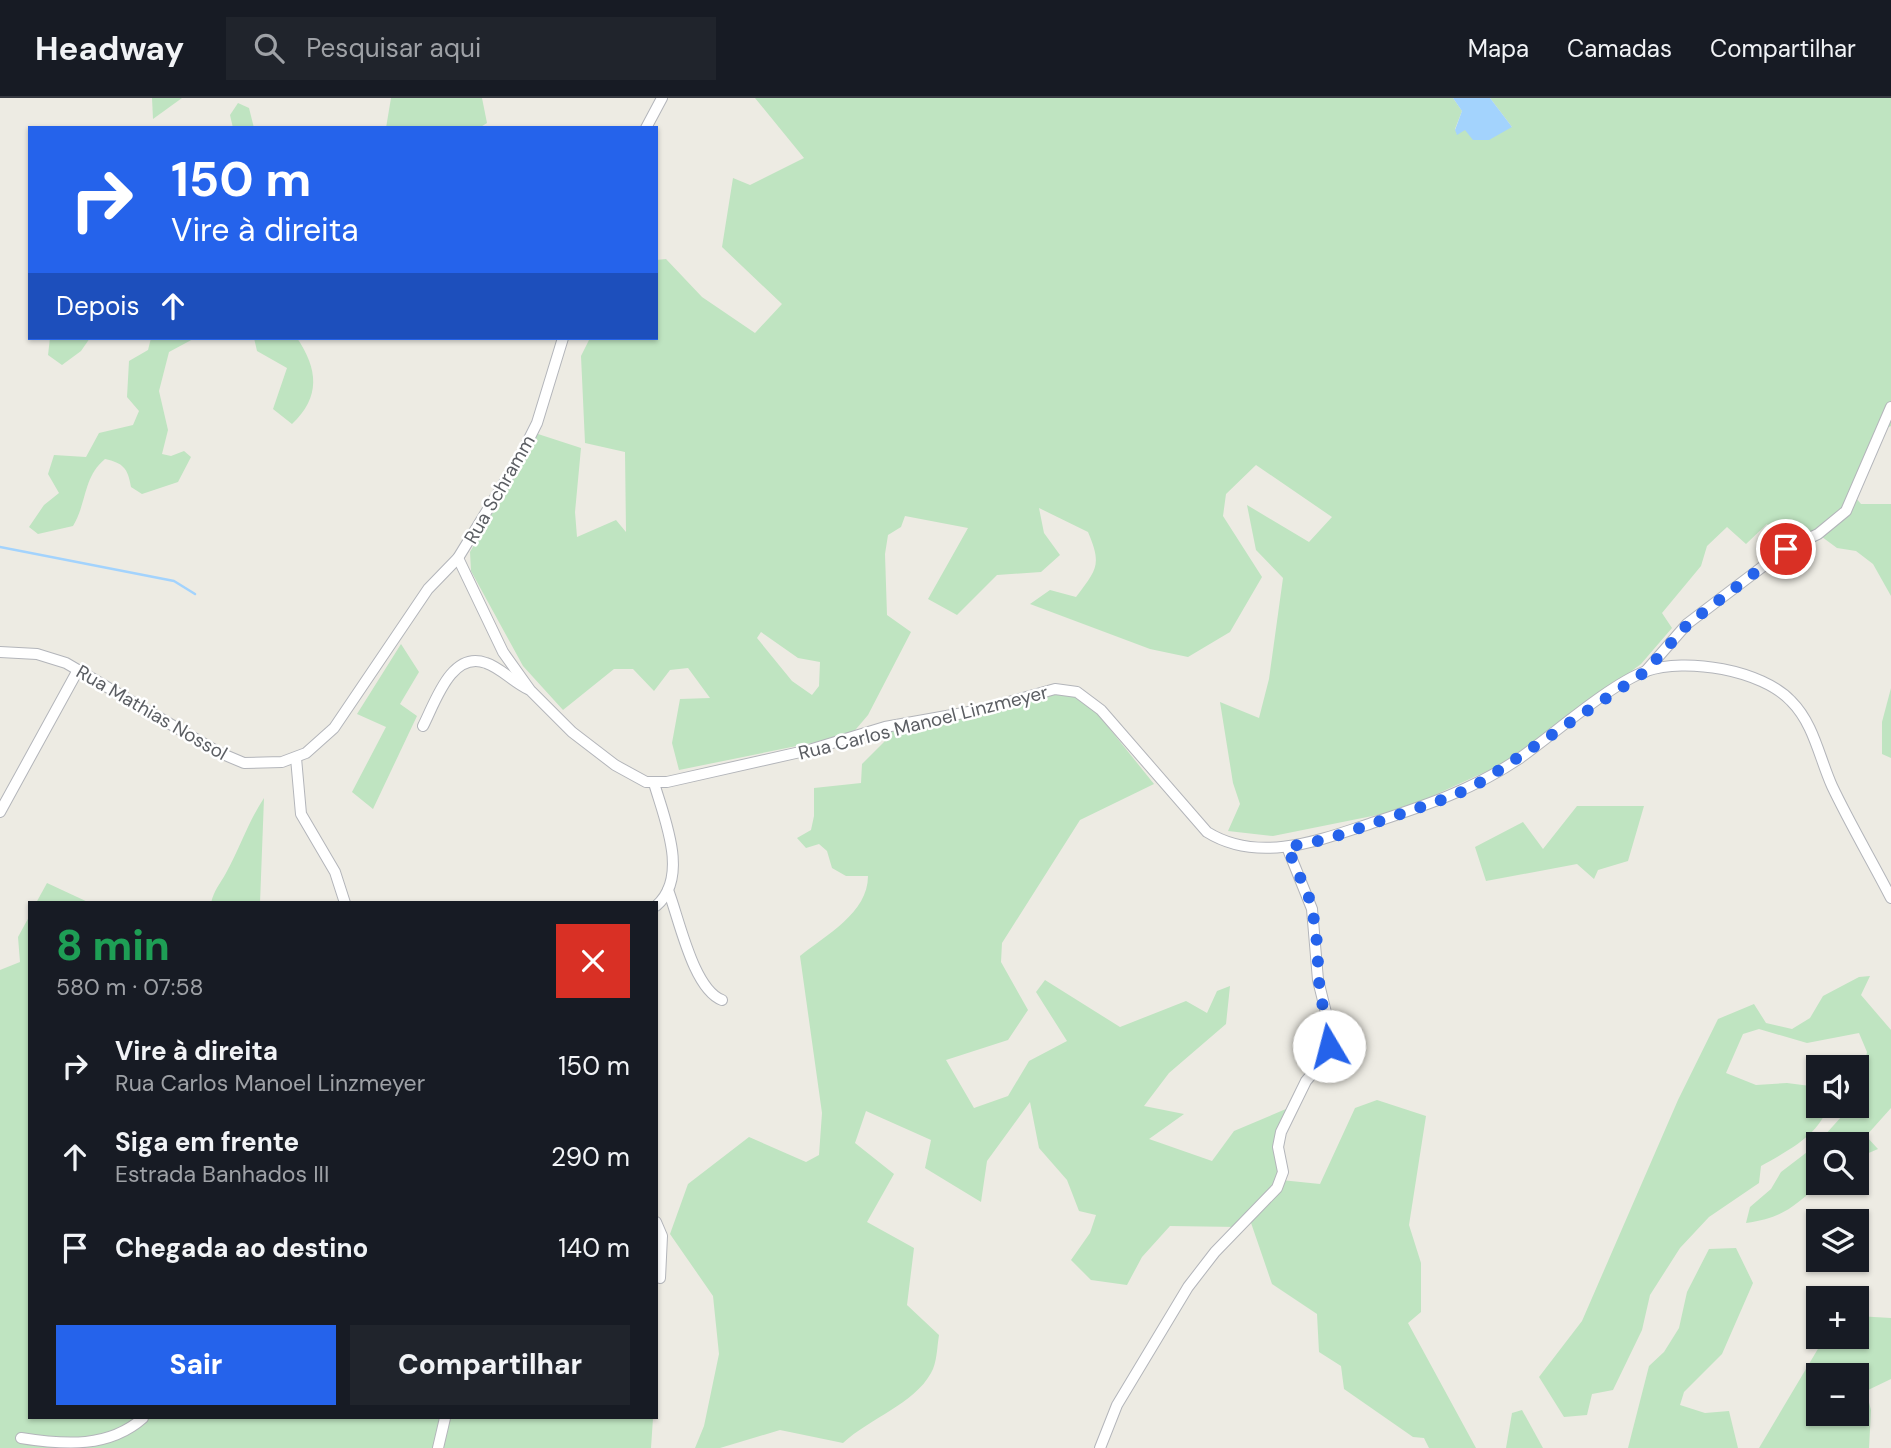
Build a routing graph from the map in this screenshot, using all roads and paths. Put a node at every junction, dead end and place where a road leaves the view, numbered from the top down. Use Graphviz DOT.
graph roads {
  1 [pos="662,98"];
  2 [pos="647,126"];
  3 [pos="562,340"];
  4 [pos="1891,407"];
  5 [pos="458,558"];
  6 [pos="0,652"];
  7 [pos="78,670"];
  8 [pos="1645,672"];
  9 [pos="530,690"];
  10 [pos="423,726"];
  11 [pos="296,758"];
  12 [pos="654,783"];
  13 [pos="0,812"];
  14 [pos="1287,847"];
  15 [pos="668,890"];
  16 [pos="1891,898"];
  17 [pos="344,901"];
  18 [pos="658,903"];
  19 [pos="722,1000"];
  20 [pos="658,1227"];
  21 [pos="660,1278"];
  22 [pos="142,1419"];
  23 [pos="445,1419"];
  24 [pos="21,1438"];
  25 [pos="438,1448"];
  26 [pos="1100,1448"];
  1 -- 2 [label="street"];
  3 -- 5 [label="street, Rua Schramm"];
  4 -- 8 [label="street"];
  5 -- 9 [label="street"];
  5 -- 11 [label="street, Rua Mathias Nossol"];
  6 -- 7 [label="street, Rua Mathias Nossol"];
  7 -- 11 [label="street, Rua Mathias Nossol"];
  7 -- 13 [label="street"];
  8 -- 14 [label="street, Rua Carlos Manoel Linzmeyer"];
  8 -- 16 [label="street, Rua Carlos Manoel Linzmeyer"];
  9 -- 10 [label="street"];
  9 -- 12 [label="street"];
  11 -- 17 [label="street"];
  12 -- 14 [label="street, Rua Carlos Manoel Linzmeyer"];
  12 -- 15 [label="street"];
  14 -- 26 [label="street"];
  15 -- 18 [label="street"];
  15 -- 19 [label="street"];
  20 -- 21 [label="street"];
  22 -- 24 [label="street"];
  23 -- 25 [label="street"];
}
